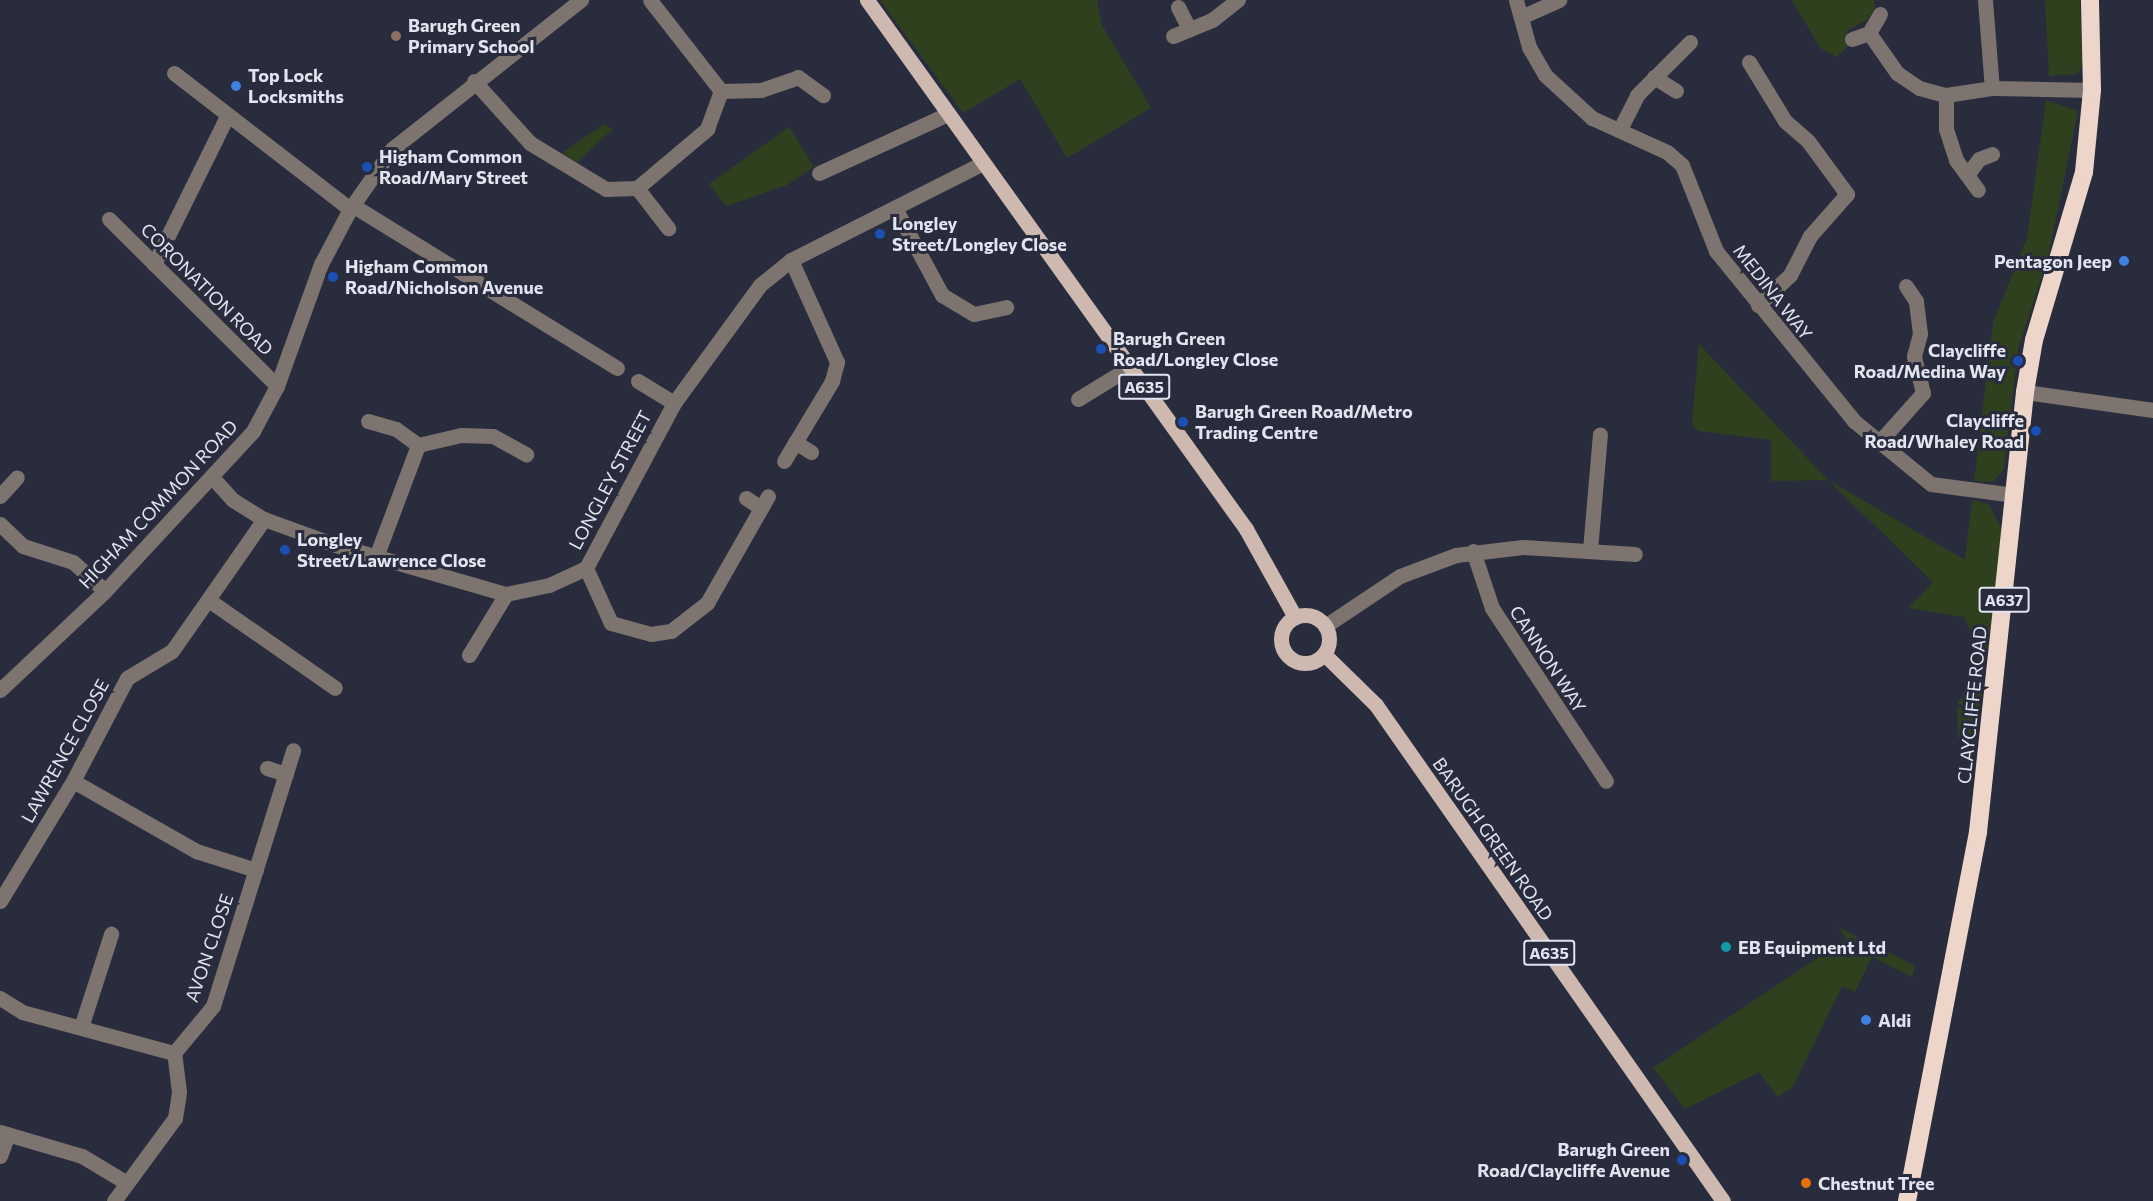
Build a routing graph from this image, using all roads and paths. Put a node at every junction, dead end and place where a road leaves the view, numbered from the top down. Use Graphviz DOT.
graph roads {
  1 [pos="581,0"];
  2 [pos="650,0"];
  3 [pos="867,0"];
  4 [pos="1238,0"];
  5 [pos="1516,0"];
  6 [pos="1559,0"];
  7 [pos="1985,0"];
  8 [pos="2090,0"];
  9 [pos="1178,7"];
  10 [pos="1880,14"];
  11 [pos="1521,17"];
  12 [pos="1189,29"];
  13 [pos="1869,33"];
  14 [pos="1173,36"];
  15 [pos="1852,39"];
  16 [pos="1690,42"];
  17 [pos="1749,62"];
  18 [pos="174,73"];
  19 [pos="1653,77"];
  20 [pos="474,81"];
  21 [pos="1992,88"];
  22 [pos="2092,90"];
  23 [pos="721,91"];
  24 [pos="1676,91"];
  25 [pos="823,95"];
  26 [pos="1946,95"];
  27 [pos="948,114"];
  28 [pos="227,116"];
  29 [pos="1620,129"];
  30 [pos="1992,154"];
  31 [pos="983,163"];
  32 [pos="819,173"];
  33 [pos="1967,175"];
  34 [pos="637,188"];
  35 [pos="1978,190"];
  36 [pos="351,207"];
  37 [pos="895,208"];
  38 [pos="109,219"];
  39 [pos="668,228"];
  40 [pos="791,260"];
  41 [pos="154,264"];
  42 [pos="1906,286"];
  43 [pos="1758,305"];
  44 [pos="1006,307"];
  45 [pos="1130,367"];
  46 [pos="617,368"];
  47 [pos="638,381"];
  48 [pos="277,386"];
  49 [pos="2025,392"];
  50 [pos="1078,399"];
  51 [pos="674,403"];
  52 [pos="2153,410"];
  53 [pos="368,421"];
  54 [pos="1600,434"];
  55 [pos="1881,441"];
  56 [pos="795,442"];
  57 [pos="418,445"];
  58 [pos="811,452"];
  59 [pos="526,454"];
  60 [pos="784,461"];
  61 [pos="17,477"];
  62 [pos="212,477"];
  63 [pos="2014,495"];
  64 [pos="0,496"];
  65 [pos="746,498"];
  66 [pos="264,519"];
  67 [pos="0,524"];
  68 [pos="1590,550"];
  69 [pos="1473,551"];
  70 [pos="1635,554"];
  71 [pos="376,557"];
  72 [pos="586,568"];
  73 [pos="105,591"];
  74 [pos="506,594"];
  75 [pos="210,601"];
  76 [pos="1295,617"];
  77 [pos="1325,626"];
  78 [pos="1324,654"];
  79 [pos="469,655"];
  80 [pos="335,688"];
  81 [pos="0,690"];
  82 [pos="293,750"];
  83 [pos="267,768"];
  84 [pos="286,774"];
  85 [pos="73,781"];
  86 [pos="1606,781"];
  87 [pos="256,870"];
  88 [pos="0,901"];
  89 [pos="111,934"];
  90 [pos="0,998"];
  91 [pos="82,1024"];
  92 [pos="174,1053"];
  93 [pos="4,1133"];
  94 [pos="0,1156"];
  95 [pos="127,1183"];
  96 [pos="114,1201"];
  97 [pos="1723,1201"];
  98 [pos="1906,1201"];
  1 -- 20 [label="street, HIGHAM COMMON ROAD"];
  2 -- 23 [label="street"];
  3 -- 27 [label="main road, A635"];
  4 -- 12 [label="street"];
  5 -- 11 [label="street, MEDINA WAY"];
  6 -- 11 [label="street"];
  7 -- 21 [label="street"];
  8 -- 22 [label="highway, CLAYCLIFFE ROAD / A637"];
  9 -- 12 [label="street"];
  10 -- 13 [label="street"];
  11 -- 29 [label="street, MEDINA WAY"];
  12 -- 14 [label="street"];
  13 -- 15 [label="street"];
  13 -- 26 [label="street"];
  16 -- 19 [label="street"];
  17 -- 43 [label="street"];
  18 -- 28 [label="street"];
  19 -- 24 [label="street"];
  19 -- 29 [label="street"];
  20 -- 34 [label="street"];
  20 -- 36 [label="street, HIGHAM COMMON ROAD"];
  21 -- 22 [label="street"];
  21 -- 26 [label="street"];
  22 -- 49 [label="highway, CLAYCLIFFE ROAD / A637"];
  23 -- 25 [label="street"];
  23 -- 34 [label="street"];
  26 -- 33 [label="street"];
  27 -- 31 [label="main road, A635"];
  27 -- 32 [label="street"];
  28 -- 36 [label="street"];
  28 -- 41 [label="street"];
  29 -- 43 [label="street, MEDINA WAY"];
  30 -- 33 [label="street"];
  31 -- 37 [label="street, LONGLEY STREET"];
  31 -- 45 [label="main road, A635"];
  33 -- 35 [label="street"];
  34 -- 39 [label="street"];
  36 -- 46 [label="street"];
  36 -- 48 [label="street, HIGHAM COMMON ROAD"];
  37 -- 40 [label="street, LONGLEY STREET"];
  37 -- 44 [label="street"];
  38 -- 41 [label="street, CORONATION ROAD"];
  40 -- 51 [label="street, LONGLEY STREET"];
  40 -- 56 [label="street"];
  41 -- 48 [label="street, CORONATION ROAD"];
  42 -- 55 [label="street"];
  43 -- 55 [label="street, MEDINA WAY"];
  45 -- 50 [label="street"];
  45 -- 76 [label="main road, A635"];
  47 -- 51 [label="street, LONGLEY STREET"];
  48 -- 62 [label="street, HIGHAM COMMON ROAD"];
  49 -- 52 [label="street"];
  49 -- 63 [label="highway, CLAYCLIFFE ROAD / A637"];
  51 -- 72 [label="street, LONGLEY STREET"];
  53 -- 57 [label="street"];
  54 -- 68 [label="street"];
  55 -- 63 [label="street, MEDINA WAY"];
  56 -- 58 [label="street"];
  56 -- 60 [label="street"];
  57 -- 59 [label="street"];
  57 -- 71 [label="street"];
  61 -- 64 [label="street"];
  62 -- 66 [label="street, LONGLEY STREET"];
  62 -- 73 [label="street, HIGHAM COMMON ROAD"];
  63 -- 98 [label="highway, CLAYCLIFFE ROAD / A637"];
  65 -- 72 [label="street"];
  66 -- 71 [label="street, LONGLEY STREET"];
  66 -- 75 [label="street, LAWRENCE CLOSE"];
  67 -- 73 [label="street"];
  68 -- 69 [label="street"];
  68 -- 70 [label="street"];
  69 -- 77 [label="street"];
  69 -- 86 [label="street, CANNON WAY"];
  71 -- 74 [label="street, LONGLEY STREET"];
  72 -- 74 [label="street, LONGLEY STREET"];
  73 -- 81 [label="street, HIGHAM COMMON ROAD"];
  74 -- 79 [label="street"];
  75 -- 80 [label="street"];
  75 -- 85 [label="street, LAWRENCE CLOSE"];
  76 -- 77 [label="main road"];
  76 -- 78 [label="main road"];
  77 -- 78 [label="main road"];
  78 -- 97 [label="main road, BARUGH GREEN ROAD / A635"];
  82 -- 84 [label="street, AVON CLOSE"];
  83 -- 84 [label="street"];
  84 -- 87 [label="street, AVON CLOSE"];
  85 -- 87 [label="street"];
  85 -- 88 [label="street, LAWRENCE CLOSE"];
  87 -- 92 [label="street, AVON CLOSE"];
  89 -- 91 [label="street"];
  90 -- 91 [label="street"];
  91 -- 92 [label="street"];
  92 -- 95 [label="street"];
  93 -- 94 [label="street"];
  93 -- 95 [label="street"];
  95 -- 96 [label="street"];
}
